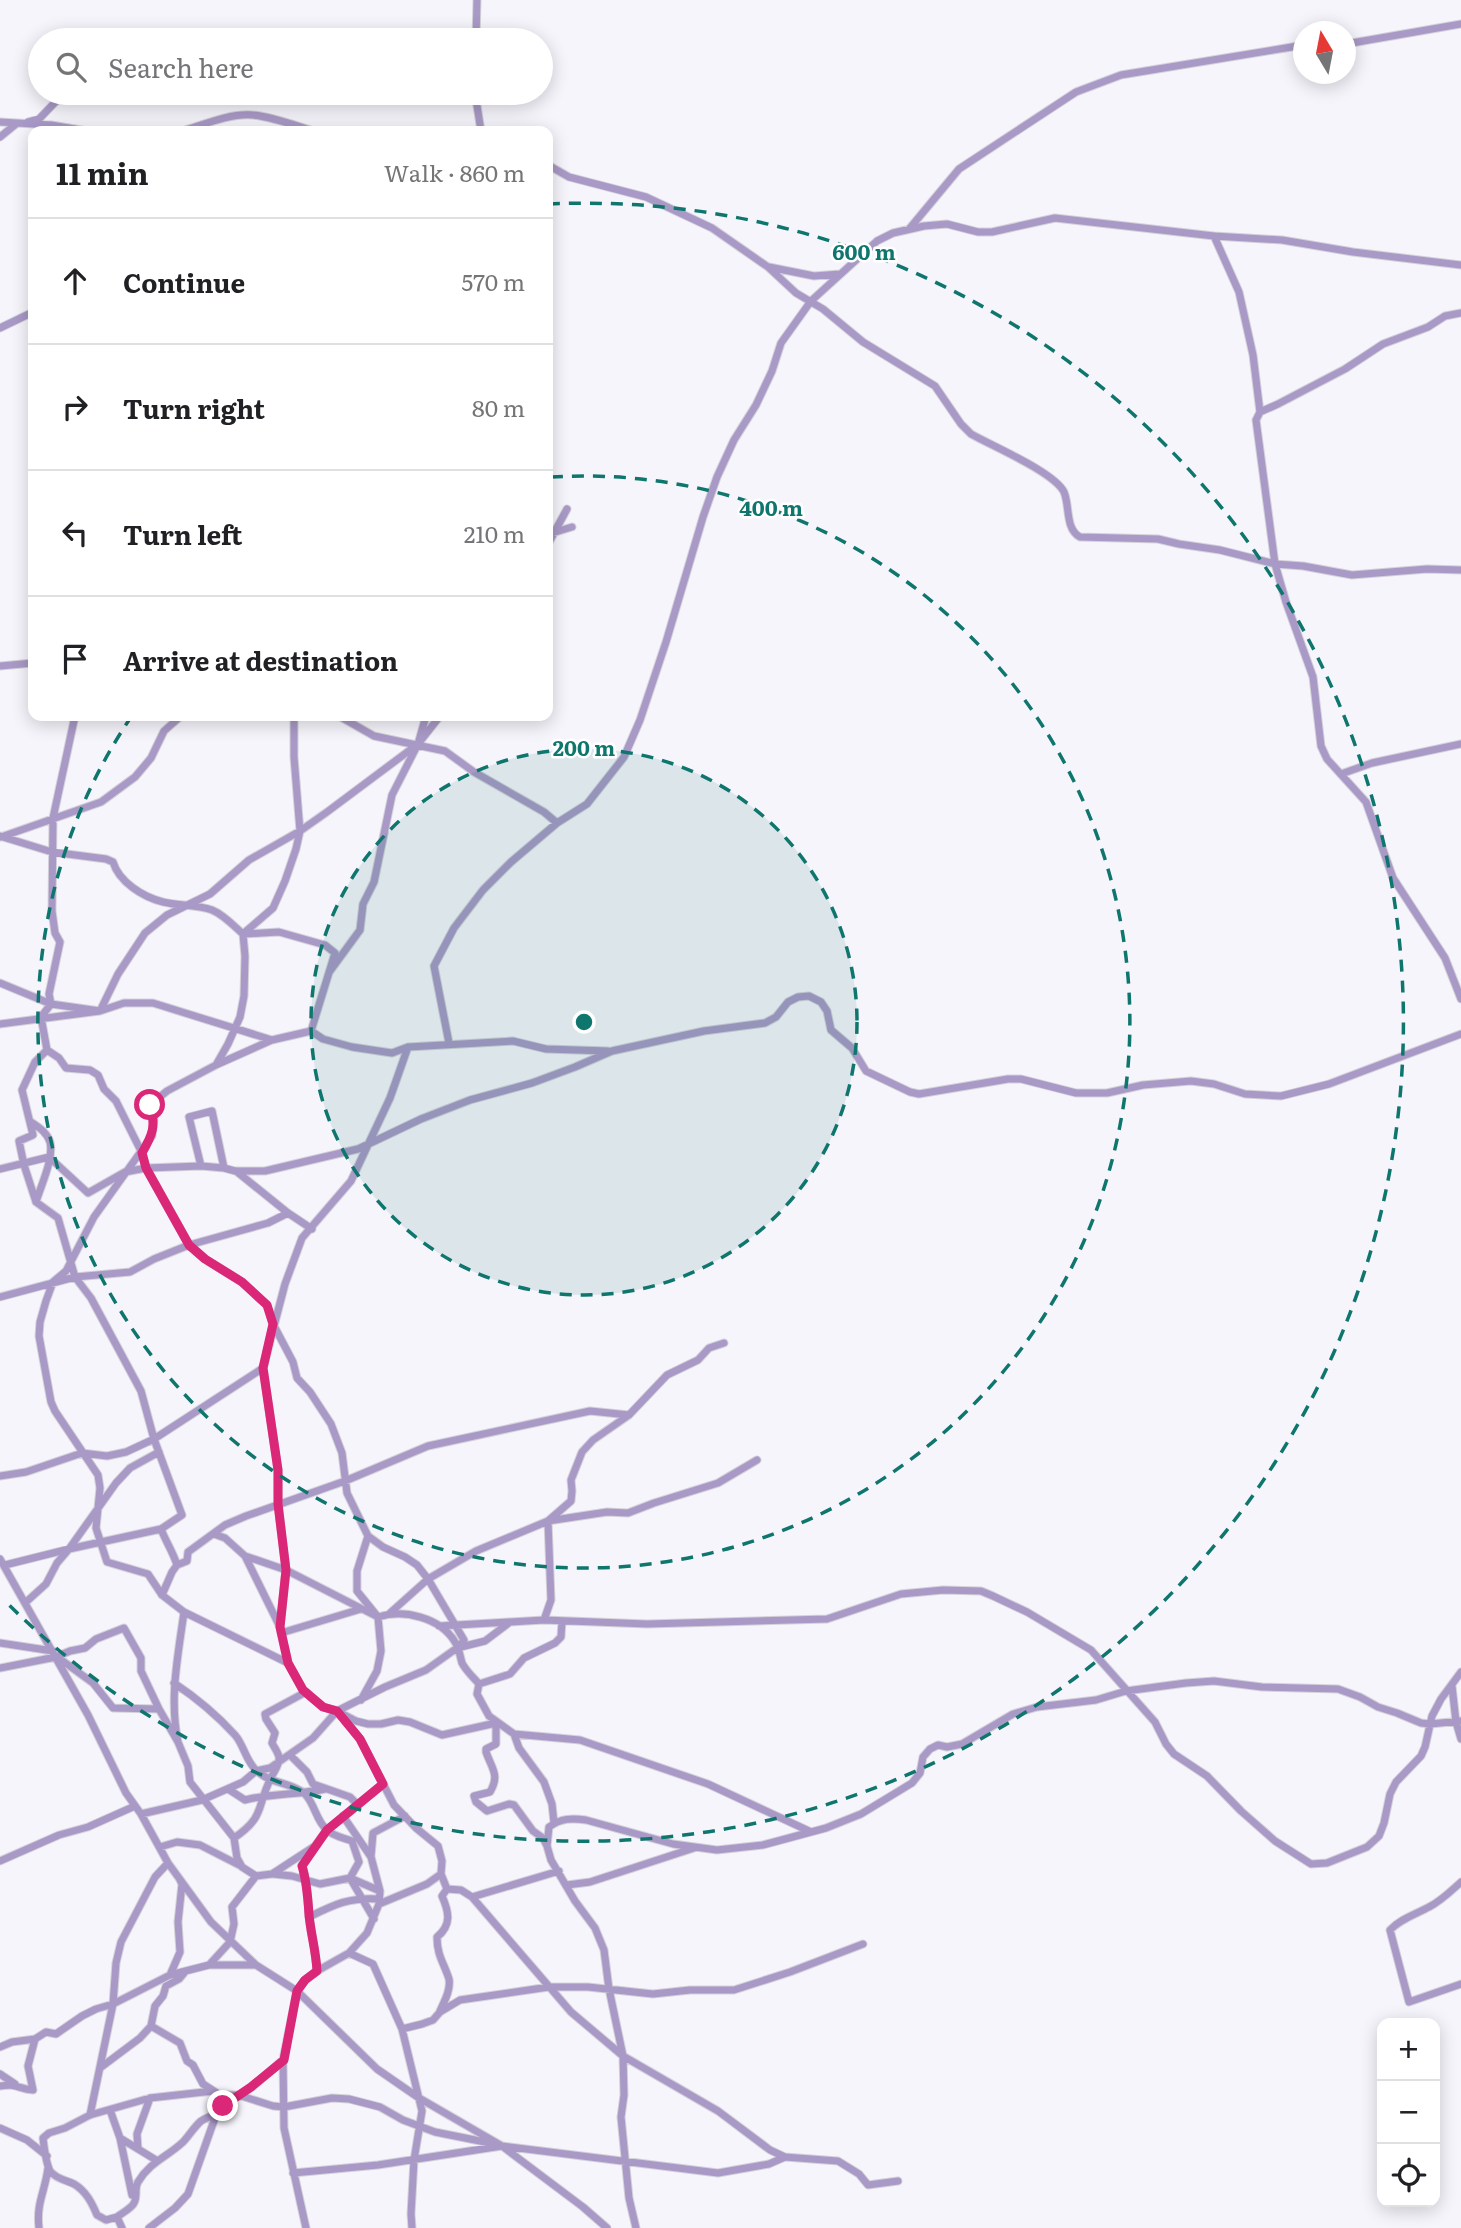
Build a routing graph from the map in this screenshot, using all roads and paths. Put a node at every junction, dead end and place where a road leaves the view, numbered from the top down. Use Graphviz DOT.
graph roads {
  1 [pos="477,0"];
  2 [pos="1461,24"];
  3 [pos="476,28"];
  4 [pos="1356,42"];
  5 [pos="1293,47"];
  6 [pos="52,105"];
  7 [pos="477,105"];
  8 [pos="0,122"];
  9 [pos="17,124"];
  10 [pos="57,126"];
  11 [pos="199,126"];
  12 [pos="294,126"];
  13 [pos="480,126"];
  14 [pos="0,136"];
  15 [pos="553,169"];
  16 [pos="909,228"];
  17 [pos="1214,236"];
  18 [pos="1461,265"];
  19 [pos="768,267"];
  20 [pos="841,274"];
  21 [pos="811,301"];
  22 [pos="1461,313"];
  23 [pos="28,314"];
  24 [pos="0,328"];
  25 [pos="1260,412"];
  26 [pos="567,509"];
  27 [pos="572,527"];
  28 [pos="553,530"];
  29 [pos="553,532"];
  30 [pos="1275,564"];
  31 [pos="1461,570"];
  32 [pos="28,663"];
  33 [pos="0,666"];
  34 [pos="74,721"];
  35 [pos="175,721"];
  36 [pos="294,721"];
  37 [pos="348,721"];
  38 [pos="425,721"];
  39 [pos="436,721"];
  40 [pos="418,744"];
  41 [pos="1461,744"];
  42 [pos="1341,774"];
  43 [pos="53,818"];
  44 [pos="557,823"];
  45 [pos="300,831"];
  46 [pos="0,837"];
  47 [pos="52,852"];
  48 [pos="187,904"];
  49 [pos="243,934"];
  50 [pos="330,971"];
  51 [pos="0,983"];
  52 [pos="1461,999"];
  53 [pos="51,1004"];
  54 [pos="100,1011"];
  55 [pos="41,1017"];
  56 [pos="0,1024"];
  57 [pos="236,1027"];
  58 [pos="311,1031"];
  59 [pos="1461,1034"];
  60 [pos="272,1040"];
  61 [pos="449,1043"];
  62 [pos="408,1046"];
  63 [pos="47,1050"];
  64 [pos="612,1051"];
  65 [pos="216,1065"];
  66 [pos="31,1122"];
  67 [pos="370,1143"];
  68 [pos="142,1153"];
  69 [pos="49,1157"];
  70 [pos="24,1165"];
  71 [pos="201,1166"];
  72 [pos="146,1168"];
  73 [pos="224,1168"];
  74 [pos="0,1170"];
  75 [pos="235,1171"];
  76 [pos="125,1172"];
  77 [pos="36,1202"];
  78 [pos="288,1213"];
  79 [pos="312,1229"];
  80 [pos="189,1245"];
  81 [pos="71,1260"];
  82 [pos="75,1276"];
  83 [pos="53,1282"];
  84 [pos="0,1297"];
  85 [pos="273,1324"];
  86 [pos="724,1343"];
  87 [pos="263,1368"];
  88 [pos="629,1415"];
  89 [pos="154,1439"];
  90 [pos="159,1452"];
  91 [pos="82,1453"];
  92 [pos="757,1460"];
  93 [pos="0,1476"];
  94 [pos="345,1480"];
  95 [pos="278,1504"];
  96 [pos="100,1508"];
  97 [pos="548,1521"];
  98 [pos="161,1529"];
  99 [pos="214,1534"];
  100 [pos="368,1535"];
  101 [pos="100,1541"];
  102 [pos="69,1549"];
  103 [pos="246,1556"];
  104 [pos="2,1562"];
  105 [pos="177,1565"];
  106 [pos="286,1570"];
  107 [pos="428,1579"];
  108 [pos="162,1595"];
  109 [pos="25,1603"];
  110 [pos="362,1609"];
  111 [pos="184,1612"];
  112 [pos="390,1613"];
  113 [pos="378,1617"];
  114 [pos="544,1620"];
  115 [pos="562,1621"];
  116 [pos="510,1622"];
  117 [pos="455,1625"];
  118 [pos="439,1626"];
  119 [pos="281,1630"];
  120 [pos="0,1643"];
  121 [pos="457,1648"];
  122 [pos="55,1654"];
  123 [pos="288,1663"];
  124 [pos="0,1668"];
  125 [pos="1461,1672"];
  126 [pos="174,1683"];
  127 [pos="479,1684"];
  128 [pos="1452,1686"];
  129 [pos="1126,1691"];
  130 [pos="306,1692"];
  131 [pos="361,1700"];
  132 [pos="159,1709"];
  133 [pos="337,1711"];
  134 [pos="1459,1721"];
  135 [pos="496,1723"];
  136 [pos="1430,1724"];
  137 [pos="514,1734"];
  138 [pos="1461,1739"];
  139 [pos="178,1742"];
  140 [pos="290,1755"];
  141 [pos="279,1762"];
  142 [pos="257,1771"];
  143 [pos="270,1780"];
  144 [pos="383,1784"];
  145 [pos="228,1789"];
  146 [pos="325,1789"];
  147 [pos="305,1793"];
  148 [pos="265,1795"];
  149 [pos="202,1800"];
  150 [pos="358,1805"];
  151 [pos="135,1806"];
  152 [pos="141,1814"];
  153 [pos="343,1816"];
  154 [pos="405,1816"];
  155 [pos="554,1823"];
  156 [pos="327,1830"];
  157 [pos="809,1832"];
  158 [pos="234,1838"];
  159 [pos="315,1846"];
  160 [pos="547,1846"];
  161 [pos="160,1847"];
  162 [pos="698,1847"];
  163 [pos="371,1857"];
  164 [pos="0,1861"];
  165 [pos="169,1863"];
  166 [pos="242,1867"];
  167 [pos="559,1871"];
  168 [pos="272,1874"];
  169 [pos="440,1874"];
  170 [pos="178,1876"];
  171 [pos="256,1876"];
  172 [pos="350,1878"];
  173 [pos="307,1881"];
  174 [pos="1461,1882"];
  175 [pos="567,1885"];
  176 [pos="447,1889"];
  177 [pos="471,1897"];
  178 [pos="361,1898"];
  179 [pos="379,1898"];
  180 [pos="309,1917"];
  181 [pos="374,1919"];
  182 [pos="230,1942"];
  183 [pos="863,1944"];
  184 [pos="349,1953"];
  185 [pos="209,1965"];
  186 [pos="256,1965"];
  187 [pos="317,1971"];
  188 [pos="185,1972"];
  189 [pos="170,1975"];
  190 [pos="1461,1984"];
  191 [pos="549,1987"];
  192 [pos="609,1989"];
  193 [pos="297,1991"];
  194 [pos="113,2004"];
  195 [pos="440,2012"];
  196 [pos="151,2026"];
  197 [pos="402,2029"];
  198 [pos="35,2039"];
  199 [pos="0,2047"];
  200 [pos="623,2056"];
  201 [pos="284,2060"];
  202 [pos="100,2068"];
  203 [pos="0,2074"];
  204 [pos="15,2084"];
  205 [pos="0,2086"];
  206 [pos="214,2091"];
  207 [pos="238,2095"];
  208 [pos="150,2098"];
  209 [pos="419,2098"];
  210 [pos="284,2107"];
  211 [pos="110,2110"];
  212 [pos="90,2115"];
  213 [pos="216,2115"];
  214 [pos="420,2125"];
  215 [pos="0,2128"];
  216 [pos="120,2138"];
  217 [pos="502,2146"];
  218 [pos="138,2150"];
  219 [pos="48,2156"];
  220 [pos="785,2157"];
  221 [pos="156,2160"];
  222 [pos="414,2160"];
  223 [pos="625,2162"];
  224 [pos="48,2168"];
  225 [pos="293,2172"];
  226 [pos="898,2181"];
  227 [pos="133,2206"];
  228 [pos="117,2217"];
  229 [pos="39,2228"];
  230 [pos="122,2228"];
  231 [pos="149,2228"];
  232 [pos="306,2228"];
  233 [pos="412,2228"];
  234 [pos="607,2228"];
  235 [pos="636,2228"];
  1 -- 3 [label="street"];
  2 -- 4 [label="street"];
  5 -- 16 [label="street"];
  6 -- 9 [label="street"];
  7 -- 13 [label="street"];
  8 -- 9 [label="street"];
  9 -- 10 [label="street"];
  9 -- 14 [label="street"];
  11 -- 12 [label="street"];
  15 -- 19 [label="street"];
  16 -- 17 [label="street"];
  16 -- 20 [label="street"];
  17 -- 18 [label="street"];
  17 -- 25 [label="street"];
  19 -- 20 [label="street"];
  19 -- 21 [label="street"];
  20 -- 21 [label="street"];
  21 -- 30 [label="street"];
  21 -- 44 [label="street"];
  22 -- 25 [label="street"];
  23 -- 24 [label="street"];
  25 -- 30 [label="street"];
  26 -- 28 [label="street"];
  27 -- 29 [label="street"];
  30 -- 31 [label="street"];
  30 -- 42 [label="street"];
  32 -- 33 [label="street"];
  34 -- 43 [label="street"];
  35 -- 43 [label="street"];
  36 -- 45 [label="street"];
  37 -- 40 [label="street"];
  38 -- 40 [label="street"];
  39 -- 40 [label="street"];
  40 -- 44 [label="street"];
  40 -- 45 [label="street"];
  40 -- 50 [label="street"];
  41 -- 42 [label="street"];
  42 -- 52 [label="street"];
  43 -- 46 [label="street"];
  43 -- 47 [label="street"];
  44 -- 61 [label="street"];
  45 -- 48 [label="street"];
  45 -- 49 [label="street"];
  46 -- 47 [label="street"];
  47 -- 48 [label="street"];
  47 -- 53 [label="street"];
  48 -- 49 [label="street"];
  48 -- 54 [label="street"];
  49 -- 50 [label="street"];
  49 -- 57 [label="street"];
  50 -- 58 [label="street"];
  51 -- 53 [label="street"];
  53 -- 54 [label="street"];
  53 -- 55 [label="street"];
  54 -- 55 [label="street"];
  54 -- 57 [label="street"];
  55 -- 56 [label="street"];
  55 -- 63 [label="street"];
  57 -- 60 [label="street"];
  57 -- 65 [label="street"];
  58 -- 60 [label="street"];
  58 -- 62 [label="street"];
  59 -- 64 [label="street"];
  60 -- 65 [label="street"];
  61 -- 62 [label="street"];
  61 -- 64 [label="street"];
  62 -- 67 [label="street"];
  63 -- 66 [label="street"];
  63 -- 68 [label="street"];
  64 -- 67 [label="street"];
  65 -- 68 [label="street"];
  66 -- 69 [label="street"];
  66 -- 70 [label="street"];
  67 -- 75 [label="street"];
  67 -- 79 [label="street"];
  68 -- 72 [label="street"];
  68 -- 76 [label="street"];
  69 -- 70 [label="street"];
  69 -- 76 [label="street"];
  69 -- 77 [label="street"];
  70 -- 74 [label="street"];
  70 -- 77 [label="street"];
  71 -- 72 [label="street"];
  71 -- 73 [label="street"];
  71 -- 73 [label="street"];
  72 -- 76 [label="street"];
  72 -- 80 [label="street"];
  73 -- 75 [label="street"];
  75 -- 78 [label="street"];
  76 -- 81 [label="street"];
  77 -- 81 [label="street"];
  78 -- 79 [label="street"];
  78 -- 80 [label="street"];
  79 -- 85 [label="street"];
  80 -- 82 [label="street"];
  80 -- 85 [label="street"];
  81 -- 82 [label="street"];
  81 -- 83 [label="street"];
  82 -- 83 [label="street"];
  82 -- 89 [label="street"];
  83 -- 84 [label="street"];
  83 -- 91 [label="street"];
  85 -- 87 [label="street"];
  85 -- 94 [label="street"];
  86 -- 88 [label="street"];
  87 -- 89 [label="street"];
  87 -- 95 [label="street"];
  88 -- 94 [label="street"];
  88 -- 97 [label="street"];
  89 -- 90 [label="street"];
  89 -- 91 [label="street"];
  90 -- 96 [label="street"];
  90 -- 98 [label="street"];
  91 -- 93 [label="street"];
  91 -- 96 [label="street"];
  92 -- 97 [label="street"];
  94 -- 95 [label="street"];
  94 -- 100 [label="street"];
  95 -- 99 [label="street"];
  95 -- 106 [label="street"];
  96 -- 101 [label="street"];
  96 -- 102 [label="street"];
  97 -- 107 [label="street"];
  97 -- 114 [label="street"];
  98 -- 101 [label="street"];
  98 -- 105 [label="street"];
  99 -- 103 [label="street"];
  99 -- 105 [label="street"];
  100 -- 107 [label="street"];
  100 -- 113 [label="street"];
  101 -- 102 [label="street"];
  101 -- 108 [label="street"];
  102 -- 104 [label="street"];
  102 -- 109 [label="street"];
  103 -- 106 [label="street"];
  103 -- 119 [label="street"];
  104 -- 109 [label="street"];
  105 -- 108 [label="street"];
  106 -- 110 [label="street"];
  106 -- 119 [label="street"];
  107 -- 112 [label="street"];
  107 -- 117 [label="street"];
  108 -- 111 [label="street"];
  109 -- 122 [label="street"];
  110 -- 113 [label="street"];
  110 -- 119 [label="street"];
  111 -- 123 [label="street"];
  111 -- 126 [label="street"];
  112 -- 113 [label="street"];
  112 -- 118 [label="street"];
  113 -- 131 [label="street"];
  114 -- 115 [label="street"];
  114 -- 116 [label="street"];
  115 -- 127 [label="street"];
  115 -- 129 [label="street"];
  116 -- 117 [label="street"];
  116 -- 121 [label="street"];
  117 -- 118 [label="street"];
  117 -- 121 [label="street"];
  118 -- 121 [label="street"];
  119 -- 123 [label="street"];
  120 -- 122 [label="street"];
  121 -- 127 [label="street"];
  121 -- 131 [label="street"];
  122 -- 124 [label="street"];
  122 -- 132 [label="street"];
  122 -- 132 [label="street"];
  122 -- 151 [label="street"];
  123 -- 130 [label="street"];
  125 -- 128 [label="street"];
  126 -- 139 [label="street"];
  126 -- 142 [label="street"];
  127 -- 135 [label="street"];
  128 -- 134 [label="street"];
  128 -- 136 [label="street"];
  129 -- 136 [label="street"];
  129 -- 136 [label="street"];
  129 -- 157 [label="street"];
  130 -- 133 [label="street"];
  130 -- 141 [label="street"];
  131 -- 133 [label="street"];
  132 -- 139 [label="street"];
  133 -- 135 [label="street"];
  133 -- 140 [label="street"];
  133 -- 144 [label="street"];
  134 -- 136 [label="street"];
  134 -- 138 [label="street"];
  135 -- 137 [label="street"];
  135 -- 160 [label="street"];
  137 -- 155 [label="street"];
  137 -- 157 [label="street"];
  139 -- 149 [label="street"];
  140 -- 141 [label="street"];
  140 -- 146 [label="street"];
  141 -- 142 [label="street"];
  141 -- 143 [label="street"];
  142 -- 143 [label="street"];
  142 -- 145 [label="street"];
  143 -- 147 [label="street"];
  143 -- 148 [label="street"];
  144 -- 150 [label="street"];
  144 -- 154 [label="street"];
  145 -- 148 [label="street"];
  145 -- 149 [label="street"];
  146 -- 147 [label="street"];
  146 -- 150 [label="street"];
  147 -- 148 [label="street"];
  147 -- 156 [label="street"];
  148 -- 158 [label="street"];
  149 -- 152 [label="street"];
  149 -- 158 [label="street"];
  150 -- 153 [label="street"];
  151 -- 152 [label="street"];
  151 -- 164 [label="street"];
  152 -- 161 [label="street"];
  153 -- 156 [label="street"];
  153 -- 163 [label="street"];
  154 -- 163 [label="street"];
  154 -- 169 [label="street"];
  155 -- 160 [label="street"];
  155 -- 162 [label="street"];
  156 -- 159 [label="street"];
  156 -- 172 [label="street"];
  157 -- 162 [label="street"];
  158 -- 166 [label="street"];
  159 -- 168 [label="street"];
  159 -- 173 [label="street"];
  160 -- 167 [label="street"];
  161 -- 165 [label="street"];
  161 -- 166 [label="street"];
  162 -- 175 [label="street"];
  163 -- 179 [label="street"];
  165 -- 170 [label="street"];
  165 -- 194 [label="street"];
  166 -- 171 [label="street"];
  167 -- 175 [label="street"];
  167 -- 177 [label="street"];
  168 -- 171 [label="street"];
  168 -- 173 [label="street"];
  169 -- 176 [label="street"];
  169 -- 179 [label="street"];
  170 -- 182 [label="street"];
  170 -- 189 [label="street"];
  171 -- 182 [label="street"];
  172 -- 173 [label="street"];
  172 -- 178 [label="street"];
  172 -- 179 [label="street"];
  173 -- 180 [label="street"];
  174 -- 190 [label="street"];
  175 -- 192 [label="street"];
  176 -- 177 [label="street"];
  176 -- 195 [label="street"];
  177 -- 191 [label="street"];
  178 -- 179 [label="street"];
  178 -- 180 [label="street"];
  178 -- 181 [label="street"];
  179 -- 181 [label="street"];
  180 -- 187 [label="street"];
  181 -- 184 [label="street"];
  182 -- 185 [label="street"];
  182 -- 186 [label="street"];
  183 -- 192 [label="street"];
  184 -- 187 [label="street"];
  184 -- 197 [label="street"];
  185 -- 186 [label="street"];
  185 -- 188 [label="street"];
  186 -- 193 [label="street"];
  187 -- 193 [label="street"];
  188 -- 189 [label="street"];
  188 -- 196 [label="street"];
  189 -- 194 [label="street"];
  191 -- 192 [label="street"];
  191 -- 195 [label="street"];
  191 -- 200 [label="street"];
  192 -- 200 [label="street"];
  193 -- 201 [label="street"];
  193 -- 209 [label="street"];
  194 -- 198 [label="street"];
  194 -- 202 [label="street"];
  195 -- 197 [label="street"];
  196 -- 202 [label="street"];
  196 -- 206 [label="street"];
  197 -- 209 [label="street"];
  198 -- 199 [label="street"];
  198 -- 204 [label="street"];
  200 -- 220 [label="street"];
  200 -- 223 [label="street"];
  201 -- 207 [label="street"];
  201 -- 210 [label="street"];
  202 -- 212 [label="street"];
  203 -- 204 [label="street"];
  204 -- 205 [label="street"];
  206 -- 207 [label="street"];
  206 -- 208 [label="street"];
  207 -- 210 [label="street"];
  207 -- 213 [label="street"];
  208 -- 211 [label="street"];
  208 -- 218 [label="street"];
  209 -- 214 [label="street"];
  209 -- 217 [label="street"];
  210 -- 214 [label="street"];
  210 -- 225 [label="street"];
  211 -- 212 [label="street"];
  211 -- 216 [label="street"];
  212 -- 219 [label="street"];
  213 -- 221 [label="street"];
  213 -- 231 [label="street"];
  214 -- 217 [label="street"];
  214 -- 222 [label="street"];
  215 -- 219 [label="street"];
  216 -- 218 [label="street"];
  216 -- 227 [label="street"];
  217 -- 222 [label="street"];
  217 -- 223 [label="street"];
  217 -- 234 [label="street"];
  218 -- 221 [label="street"];
  219 -- 224 [label="street"];
  220 -- 223 [label="street"];
  220 -- 226 [label="street"];
  221 -- 227 [label="street"];
  222 -- 225 [label="street"];
  222 -- 233 [label="street"];
  223 -- 235 [label="street"];
  224 -- 228 [label="street"];
  224 -- 229 [label="street"];
  225 -- 232 [label="street"];
  227 -- 228 [label="street"];
  228 -- 230 [label="street"];
}
